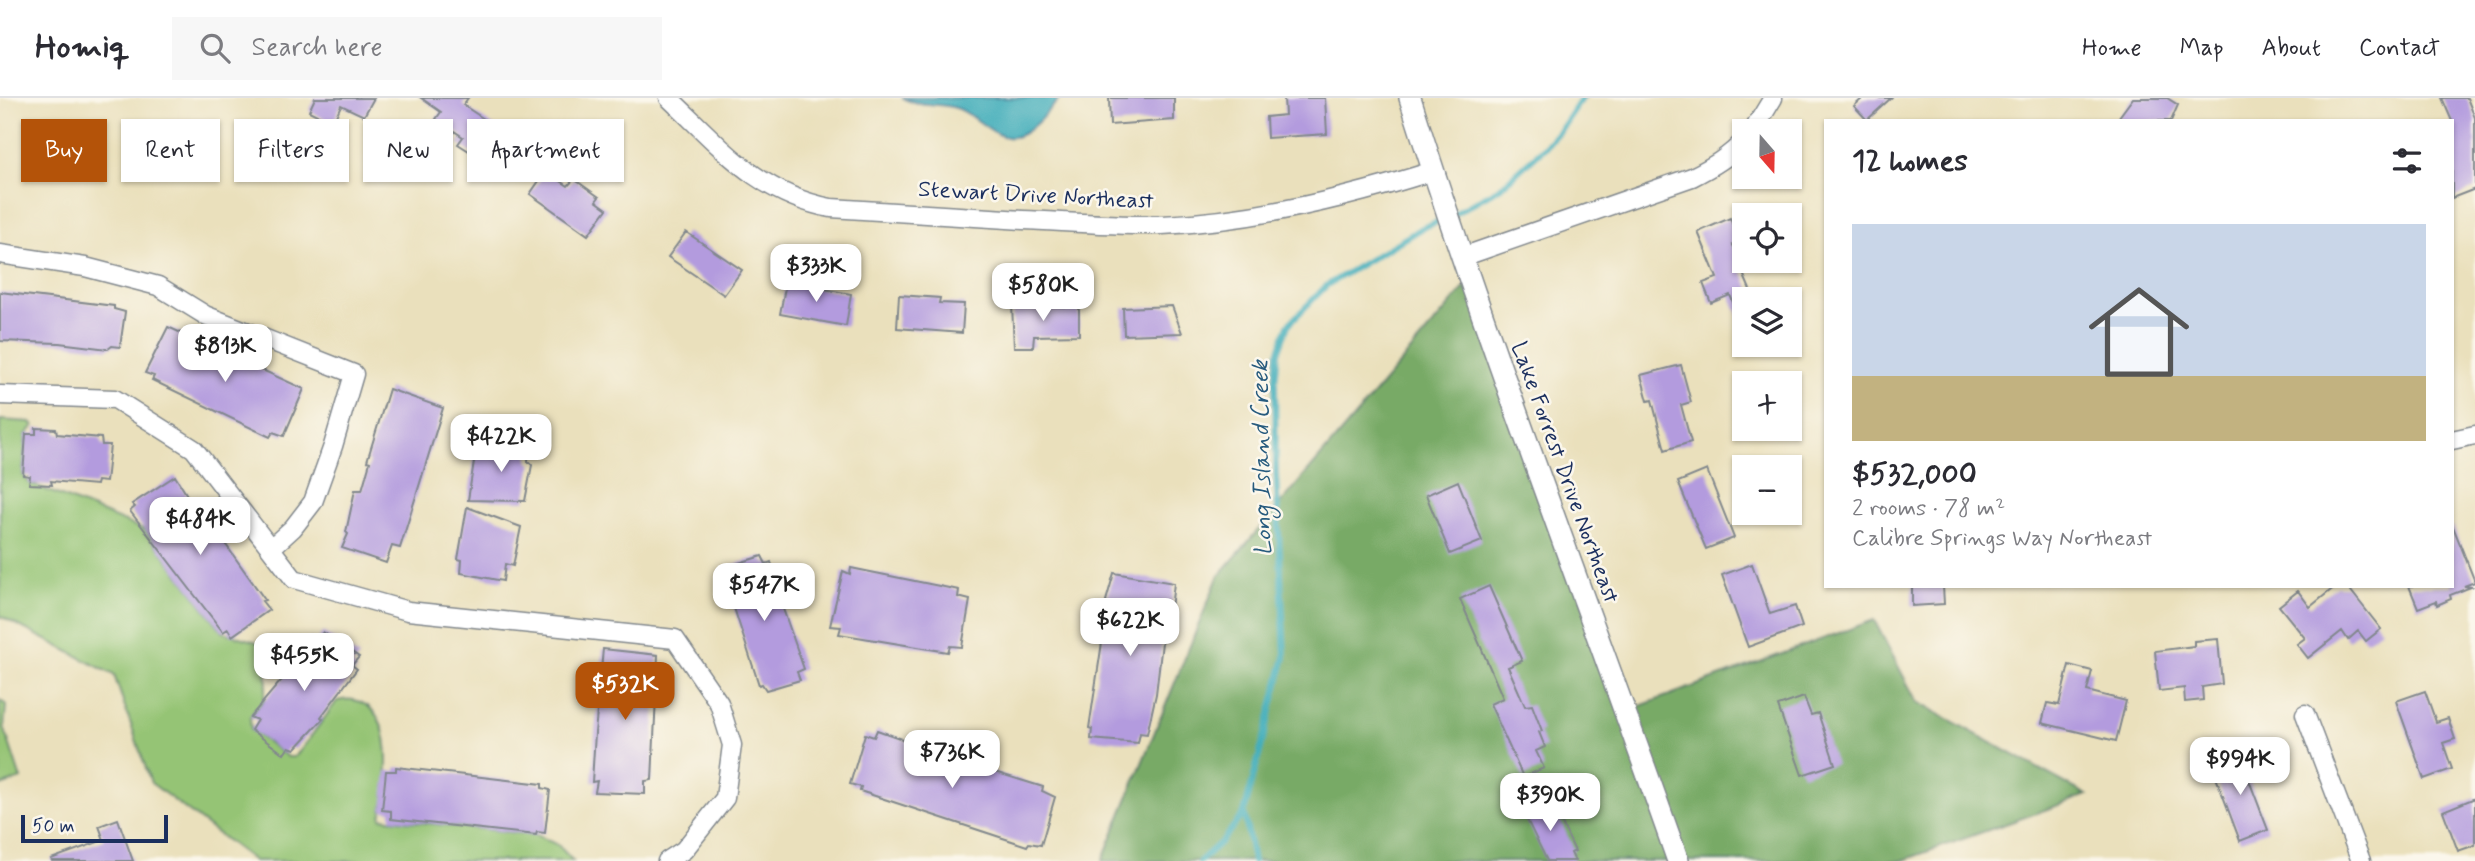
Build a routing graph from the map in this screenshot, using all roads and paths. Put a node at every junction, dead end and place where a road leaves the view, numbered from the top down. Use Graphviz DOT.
graph roads {
  1 [pos="669,98"];
  2 [pos="1410,98"];
  3 [pos="1773,98"];
  4 [pos="1760,119"];
  5 [pos="1732,153"];
  6 [pos="1436,181"];
  7 [pos="0,254"];
  8 [pos="1462,257"];
  9 [pos="0,395"];
  10 [pos="2475,435"];
  11 [pos="2454,440"];
  12 [pos="271,548"];
  13 [pos="2305,714"];
  14 [pos="667,861"];
  15 [pos="1678,861"];
  16 [pos="2361,861"];
  1 -- 6 [label="street, Stewart Drive Northeast"];
  2 -- 6 [label="street, Lake Forrest Drive Northeast"];
  3 -- 4 [label="street"];
  5 -- 8 [label="street"];
  6 -- 8 [label="street, Lake Forrest Drive Northeast"];
  7 -- 12 [label="street"];
  8 -- 15 [label="street, Lake Forrest Drive Northeast"];
  9 -- 12 [label="street"];
  10 -- 11 [label="street"];
  12 -- 14 [label="street"];
  13 -- 16 [label="street"];
}
